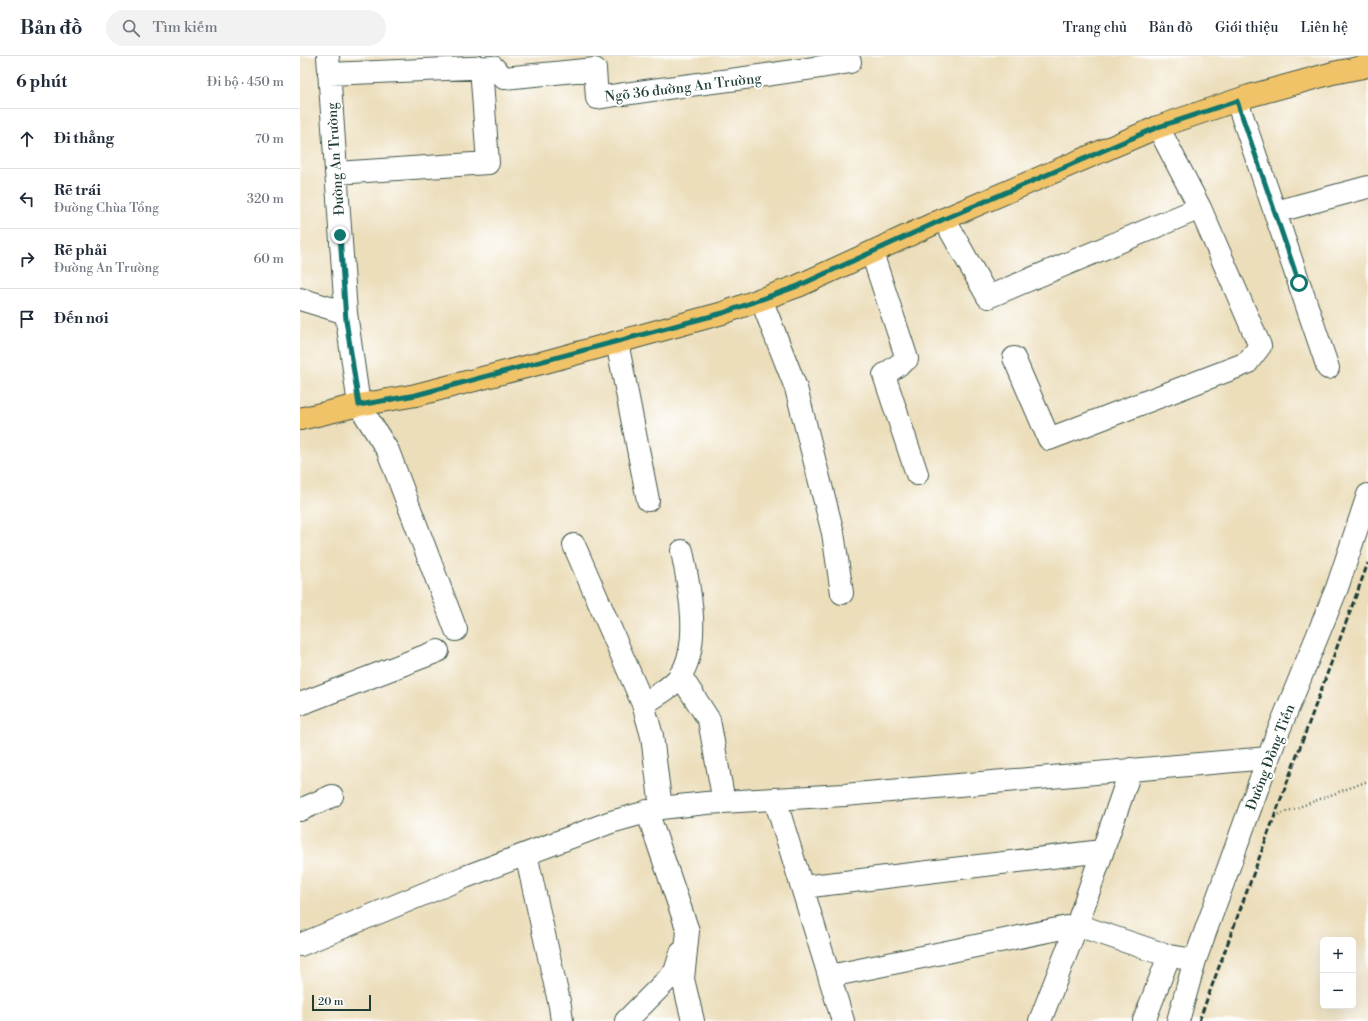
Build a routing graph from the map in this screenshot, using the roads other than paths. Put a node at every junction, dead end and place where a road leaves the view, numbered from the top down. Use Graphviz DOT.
graph roads {
  1 [pos="850,62"];
  2 [pos="329,65"];
  3 [pos="1368,66"];
  4 [pos="481,67"];
  5 [pos="1237,101"];
  6 [pos="1158,127"];
  7 [pos="336,173"];
  8 [pos="1368,187"];
  9 [pos="1200,208"];
  10 [pos="1275,212"];
  11 [pos="944,219"];
  12 [pos="872,253"];
  13 [pos="300,299"];
  14 [pos="761,299"];
  15 [pos="346,313"];
  16 [pos="617,342"];
  17 [pos="1014,358"];
  18 [pos="1328,368"];
  19 [pos="359,405"];
  20 [pos="300,419"];
  21 [pos="917,474"];
  22 [pos="1368,495"];
  23 [pos="648,500"];
  24 [pos="574,546"];
  25 [pos="682,551"];
  26 [pos="842,593"];
  27 [pos="456,630"];
  28 [pos="438,650"];
  29 [pos="680,675"];
  30 [pos="300,704"];
  31 [pos="644,704"];
  32 [pos="1268,758"];
  33 [pos="1131,769"];
  34 [pos="332,796"];
  35 [pos="775,799"];
  36 [pos="724,802"];
  37 [pos="654,809"];
  38 [pos="300,810"];
  39 [pos="1102,851"];
  40 [pos="526,854"];
  41 [pos="803,887"];
  42 [pos="1077,925"];
  43 [pos="688,931"];
  44 [pos="302,939"];
  45 [pos="1169,956"];
  46 [pos="1195,960"];
  47 [pos="830,976"];
  48 [pos="562,1021"];
  49 [pos="626,1021"];
  50 [pos="693,1021"];
  51 [pos="844,1021"];
  52 [pos="1040,1021"];
  53 [pos="1144,1021"];
  54 [pos="1178,1021"];
  1 -- 4 [label="street, Ngõ 36 đường An Trường"];
  2 -- 4 [label="street, Ngõ 36 đường An Trường"];
  2 -- 7 [label="street, Đường An Trường"];
  3 -- 5 [label="main road"];
  4 -- 7 [label="street"];
  5 -- 6 [label="main road"];
  5 -- 10 [label="street"];
  6 -- 9 [label="street"];
  6 -- 11 [label="main road"];
  7 -- 15 [label="street, Đường An Trường"];
  8 -- 10 [label="street"];
  9 -- 11 [label="street"];
  9 -- 17 [label="street"];
  10 -- 18 [label="street"];
  11 -- 12 [label="main road"];
  12 -- 14 [label="main road"];
  12 -- 21 [label="street"];
  13 -- 15 [label="street"];
  14 -- 16 [label="main road"];
  14 -- 26 [label="street"];
  15 -- 19 [label="street, Đường An Trường"];
  16 -- 19 [label="main road"];
  16 -- 23 [label="street"];
  19 -- 20 [label="main road"];
  19 -- 27 [label="street"];
  22 -- 32 [label="street, Đường Đồng Tiến"];
  24 -- 31 [label="street"];
  25 -- 29 [label="street"];
  28 -- 30 [label="street"];
  29 -- 31 [label="street"];
  29 -- 36 [label="street"];
  31 -- 37 [label="street"];
  32 -- 33 [label="street"];
  32 -- 46 [label="street, Đường Đồng Tiến"];
  33 -- 35 [label="street"];
  33 -- 39 [label="street"];
  34 -- 38 [label="street"];
  35 -- 36 [label="street"];
  35 -- 41 [label="street"];
  36 -- 37 [label="street"];
  37 -- 40 [label="street"];
  37 -- 43 [label="street"];
  39 -- 41 [label="street"];
  39 -- 42 [label="street"];
  40 -- 44 [label="street"];
  40 -- 48 [label="street"];
  41 -- 47 [label="street"];
  42 -- 45 [label="street"];
  42 -- 47 [label="street"];
  42 -- 52 [label="street"];
  43 -- 49 [label="street"];
  43 -- 50 [label="street"];
  45 -- 46 [label="street"];
  45 -- 53 [label="street"];
  46 -- 54 [label="street, Đường Đồng Tiến"];
  47 -- 51 [label="street"];
}
